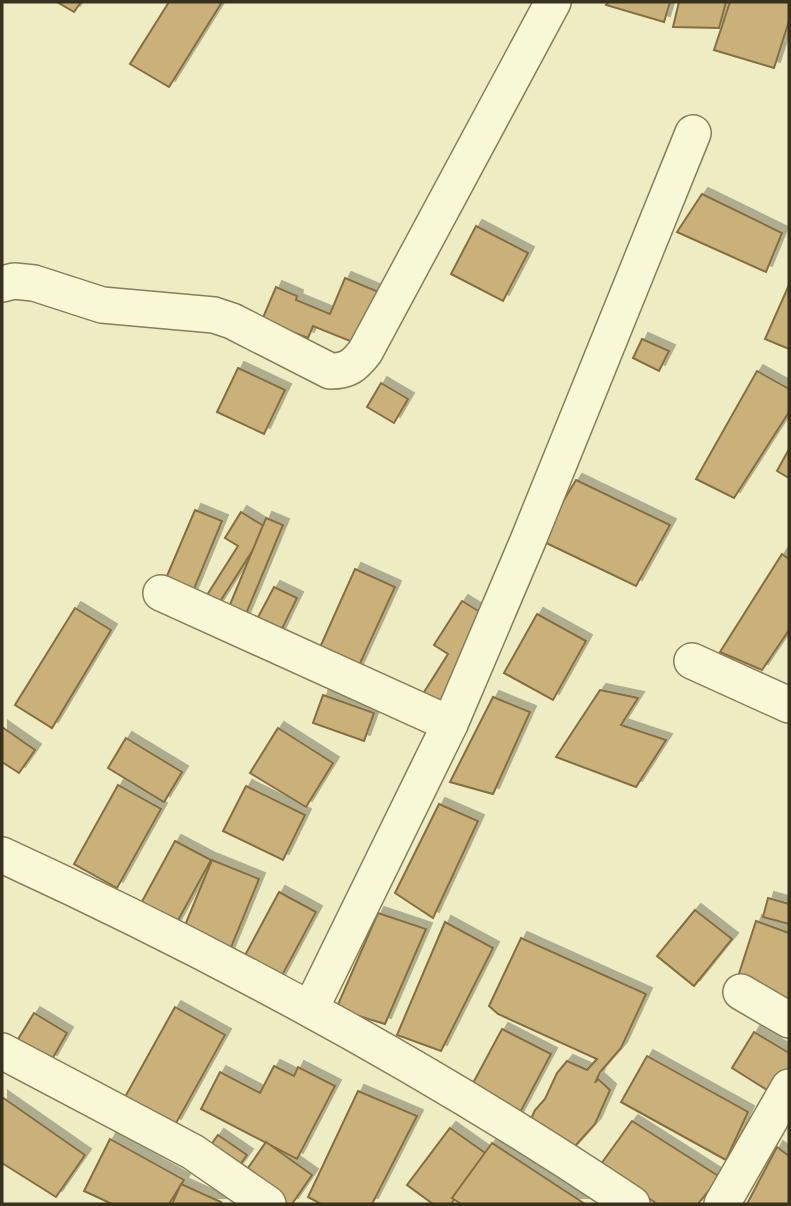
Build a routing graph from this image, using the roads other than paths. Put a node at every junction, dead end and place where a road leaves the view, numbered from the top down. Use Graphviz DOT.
graph roads {
  1 [pos="553,2"];
  2 [pos="693,133"];
  3 [pos="2,284"];
  4 [pos="161,593"];
  5 [pos="692,661"];
  6 [pos="789,705"];
  7 [pos="450,724"];
  8 [pos="2,855"];
  9 [pos="741,992"];
  10 [pos="311,1008"];
  11 [pos="789,1020"];
  12 [pos="2,1051"];
  13 [pos="789,1087"];
  14 [pos="254,1200"];
  15 [pos="632,1204"];
  16 [pos="722,1204"];
  1 -- 3 [label="street"];
  2 -- 7 [label="street"];
  4 -- 7 [label="street"];
  5 -- 6 [label="street"];
  7 -- 10 [label="street"];
  8 -- 10 [label="street"];
  9 -- 11 [label="street"];
  10 -- 15 [label="street"];
  12 -- 14 [label="street"];
  13 -- 16 [label="street"];
}
